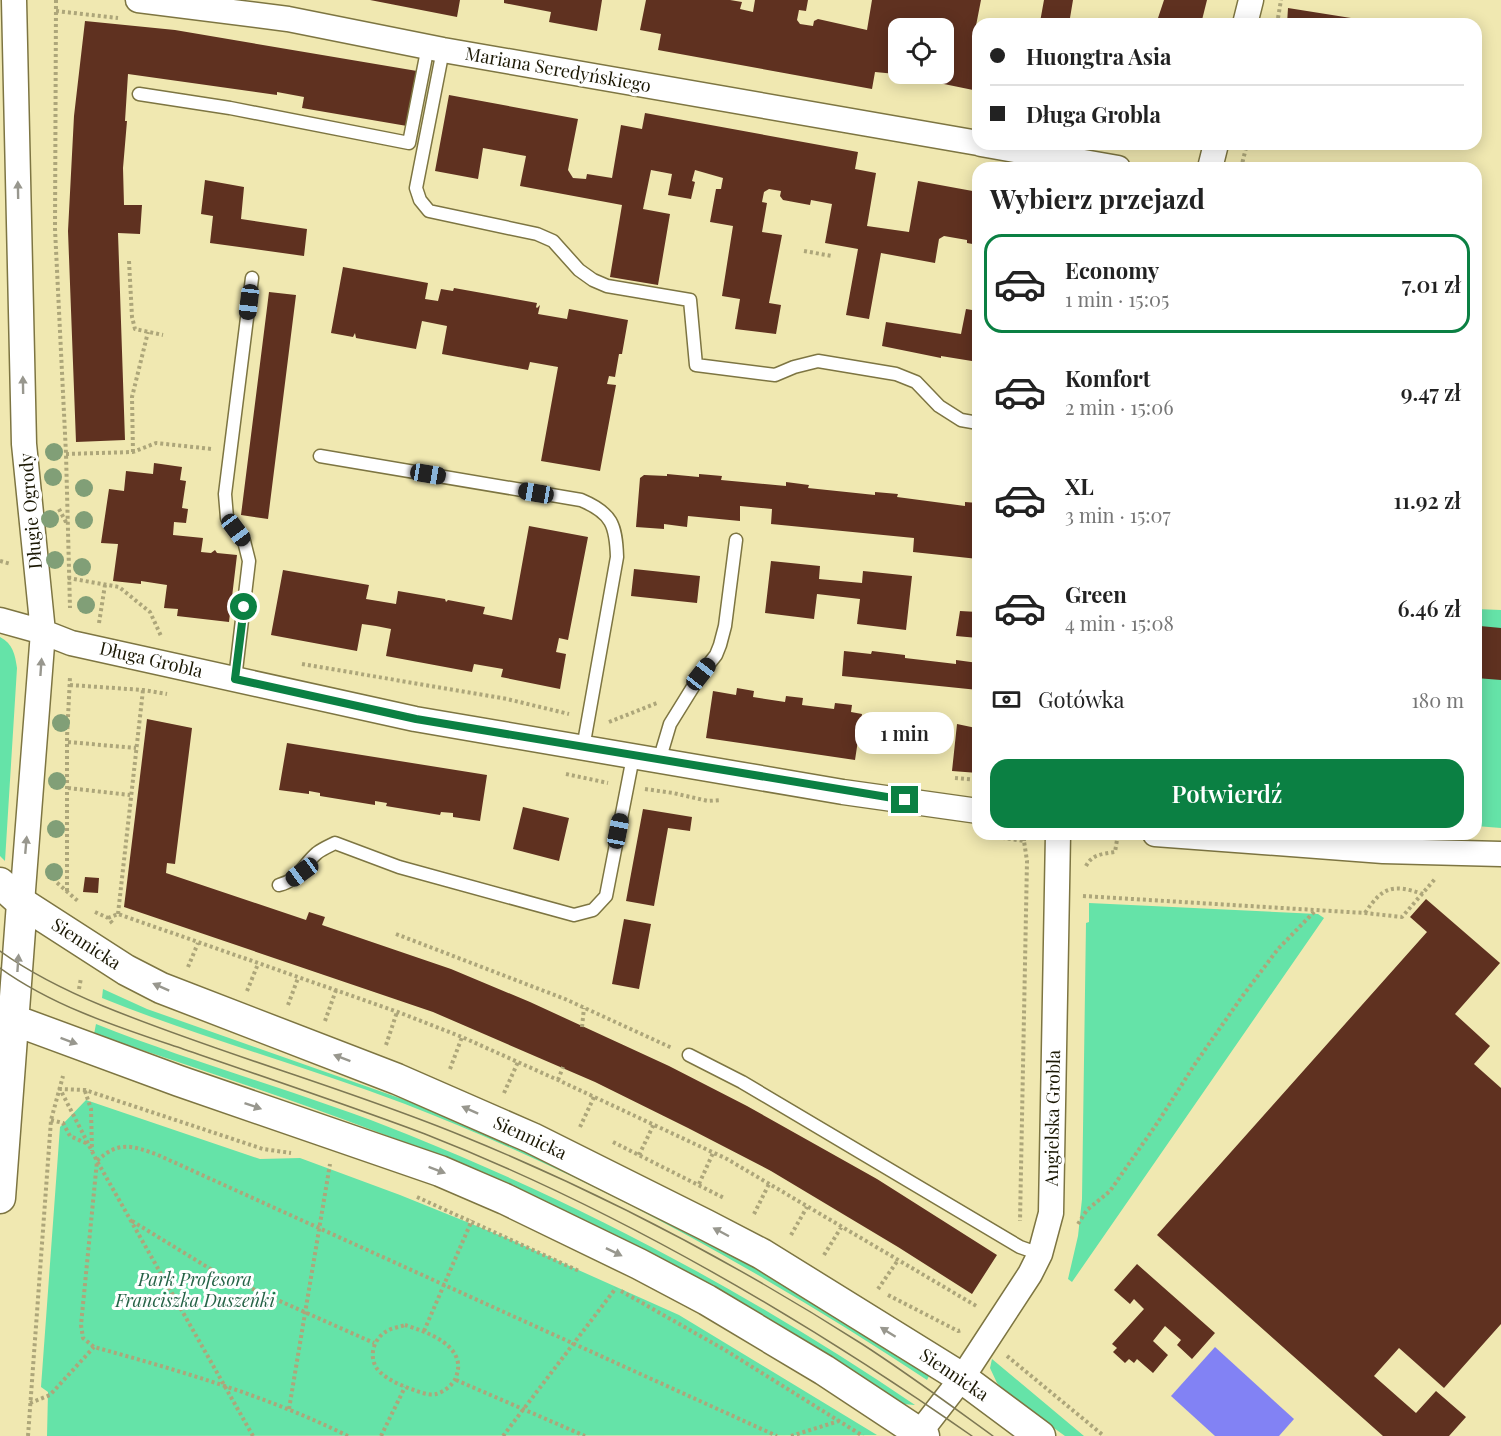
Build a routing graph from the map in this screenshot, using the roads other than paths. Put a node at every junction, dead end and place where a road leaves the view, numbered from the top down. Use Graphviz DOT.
graph roads {
  1 [pos="14,0"];
  2 [pos="138,0"];
  3 [pos="1251,0"];
  4 [pos="1246,18"];
  5 [pos="435,48"];
  6 [pos="139,94"];
  7 [pos="972,143"];
  8 [pos="1014,150"];
  9 [pos="1084,162"];
  10 [pos="252,278"];
  11 [pos="972,422"];
  12 [pos="320,456"];
  13 [pos="736,540"];
  14 [pos="0,620"];
  15 [pos="43,632"];
  16 [pos="235,679"];
  17 [pos="583,748"];
  18 [pos="633,757"];
  19 [pos="659,761"];
  20 [pos="972,810"];
  21 [pos="1058,840"];
  22 [pos="1235,840"];
  23 [pos="1501,854"];
  24 [pos="0,883"];
  25 [pos="279,885"];
  26 [pos="22,903"];
  27 [pos="7,1018"];
  28 [pos="689,1055"];
  29 [pos="0,1198"];
  30 [pos="1030,1251"];
  31 [pos="962,1378"];
  32 [pos="920,1435"];
  33 [pos="1040,1436"];
  15 -- 1 [label="street, Długie Ogrody, one-way"];
  2 -- 5 [label="street, Mariana Seredyńskiego"];
  3 -- 4 [label="street"];
  5 -- 6 [label="lane"];
  5 -- 7 [label="street, Mariana Seredyńskiego"];
  5 -- 11 [label="lane"];
  8 -- 9 [label="street, Mariana Seredyńskiego"];
  10 -- 16 [label="lane"];
  12 -- 17 [label="lane"];
  13 -- 19 [label="lane"];
  14 -- 15 [label="street, Długa Grobla"];
  15 -- 16 [label="street, Długa Grobla"];
  26 -- 15 [label="street, Długie Ogrody, one-way"];
  16 -- 17 [label="street, Długa Grobla"];
  17 -- 18 [label="street, Długa Grobla"];
  18 -- 19 [label="street, Długa Grobla"];
  18 -- 25 [label="lane"];
  19 -- 20 [label="street, Długa Grobla"];
  21 -- 30 [label="street, Angielska Grobla"];
  22 -- 23 [label="street"];
  24 -- 26 [label="street, Siennicka"];
  27 -- 26 [label="street, Długie Ogrody, one-way"];
  31 -- 26 [label="street, Siennicka, one-way"];
  27 -- 29 [label="street, Długie Ogrody"];
  27 -- 32 [label="street, one-way"];
  28 -- 30 [label="lane"];
  30 -- 31 [label="street, Angielska Grobla"];
  31 -- 32 [label="street, Angielska Grobla"];
  31 -- 33 [label="street, Siennicka"];
}
